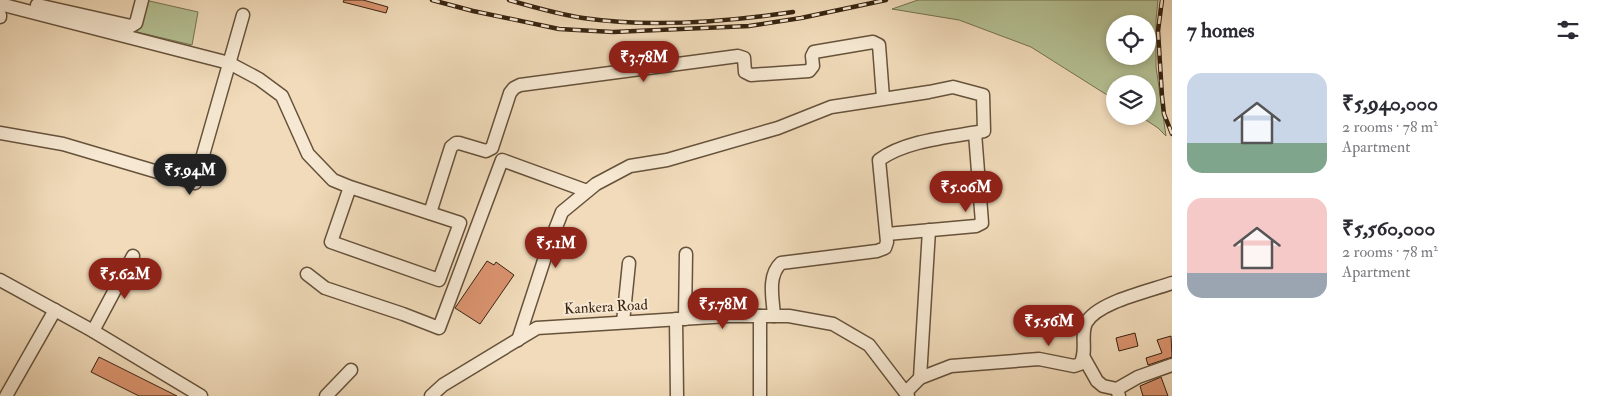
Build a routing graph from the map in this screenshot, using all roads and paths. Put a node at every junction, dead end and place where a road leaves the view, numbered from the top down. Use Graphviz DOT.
graph roads {
  1 [pos="142,0"];
  2 [pos="0,4"];
  3 [pos="15,8"];
  4 [pos="244,15"];
  5 [pos="230,63"];
  6 [pos="883,98"];
  7 [pos="0,133"];
  8 [pos="975,133"];
  9 [pos="350,187"];
  10 [pos="587,192"];
  11 [pos="430,213"];
  12 [pos="929,230"];
  13 [pos="886,234"];
  14 [pos="686,254"];
  15 [pos="132,256"];
  16 [pos="629,263"];
  17 [pos="308,274"];
  18 [pos="0,280"];
  19 [pos="1172,283"];
  20 [pos="55,310"];
  21 [pos="760,316"];
  22 [pos="774,316"];
  23 [pos="681,319"];
  24 [pos="623,322"];
  25 [pos="93,331"];
  26 [pos="518,340"];
  27 [pos="1084,358"];
  28 [pos="1172,365"];
  29 [pos="351,370"];
  30 [pos="920,378"];
  31 [pos="1118,393"];
  32 [pos="907,394"];
  33 [pos="6,396"];
  34 [pos="201,396"];
  35 [pos="326,396"];
  36 [pos="431,396"];
  37 [pos="677,396"];
  38 [pos="760,396"];
  1 -- 3 [label="street"];
  2 -- 3 [label="street"];
  3 -- 5 [label="street"];
  4 -- 5 [label="street"];
  5 -- 7 [label="street"];
  5 -- 9 [label="street"];
  6 -- 8 [label="street"];
  6 -- 10 [label="street"];
  6 -- 11 [label="street"];
  8 -- 12 [label="street"];
  8 -- 13 [label="street"];
  9 -- 11 [label="street"];
  9 -- 11 [label="street"];
  10 -- 17 [label="street"];
  10 -- 26 [label="street"];
  12 -- 13 [label="street"];
  12 -- 30 [label="street"];
  13 -- 22 [label="street"];
  14 -- 23 [label="street"];
  15 -- 25 [label="street"];
  16 -- 24 [label="street"];
  18 -- 20 [label="street"];
  19 -- 27 [label="street"];
  20 -- 25 [label="street"];
  20 -- 33 [label="street"];
  21 -- 22 [label="street, Kankera Road"];
  21 -- 23 [label="street, Kankera Road"];
  21 -- 38 [label="street"];
  22 -- 32 [label="street, Kankera Road"];
  23 -- 24 [label="street, Kankera Road"];
  23 -- 37 [label="street"];
  24 -- 26 [label="street, Kankera Road"];
  25 -- 34 [label="street"];
  26 -- 36 [label="street, Kankera Road"];
  27 -- 30 [label="street"];
  27 -- 31 [label="street"];
  28 -- 31 [label="street"];
  29 -- 35 [label="street"];
  30 -- 32 [label="street"];
}
